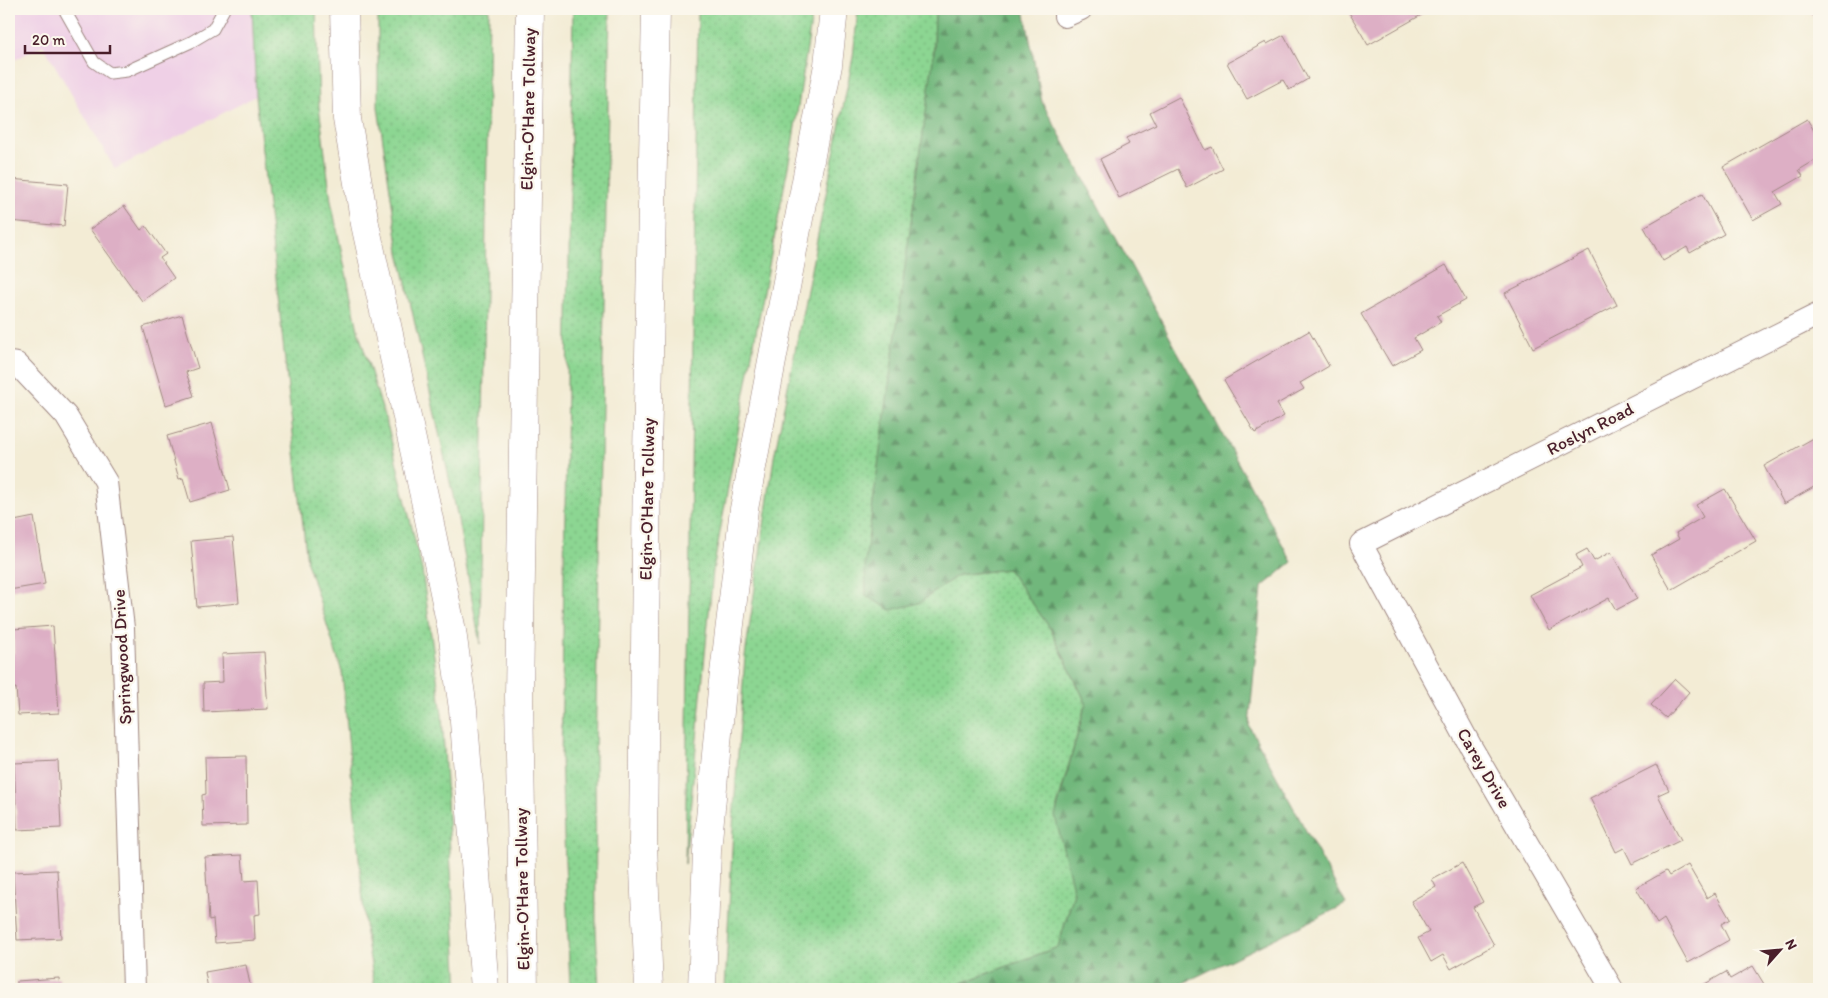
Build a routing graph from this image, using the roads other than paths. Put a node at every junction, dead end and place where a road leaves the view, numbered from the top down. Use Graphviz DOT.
graph roads {
  1 [pos="64,9"];
  2 [pos="224,9"];
  3 [pos="344,9"];
  4 [pos="530,9"];
  5 [pos="656,9"];
  6 [pos="834,9"];
  7 [pos="1819,314"];
  8 [pos="9,362"];
  9 [pos="1361,544"];
  10 [pos="134,989"];
  11 [pos="485,989"];
  12 [pos="524,989"];
  13 [pos="649,989"];
  14 [pos="702,989"];
  15 [pos="1612,989"];
  1 -- 2 [label="lane"];
  3 -- 11 [label="highway"];
  4 -- 12 [label="highway, Elgin-O'Hare Tollway"];
  5 -- 13 [label="highway, Elgin-O'Hare Tollway"];
  6 -- 14 [label="highway"];
  7 -- 9 [label="street, Roslyn Road"];
  8 -- 10 [label="street, Springwood Drive"];
  9 -- 15 [label="street, Carey Drive"];
}
